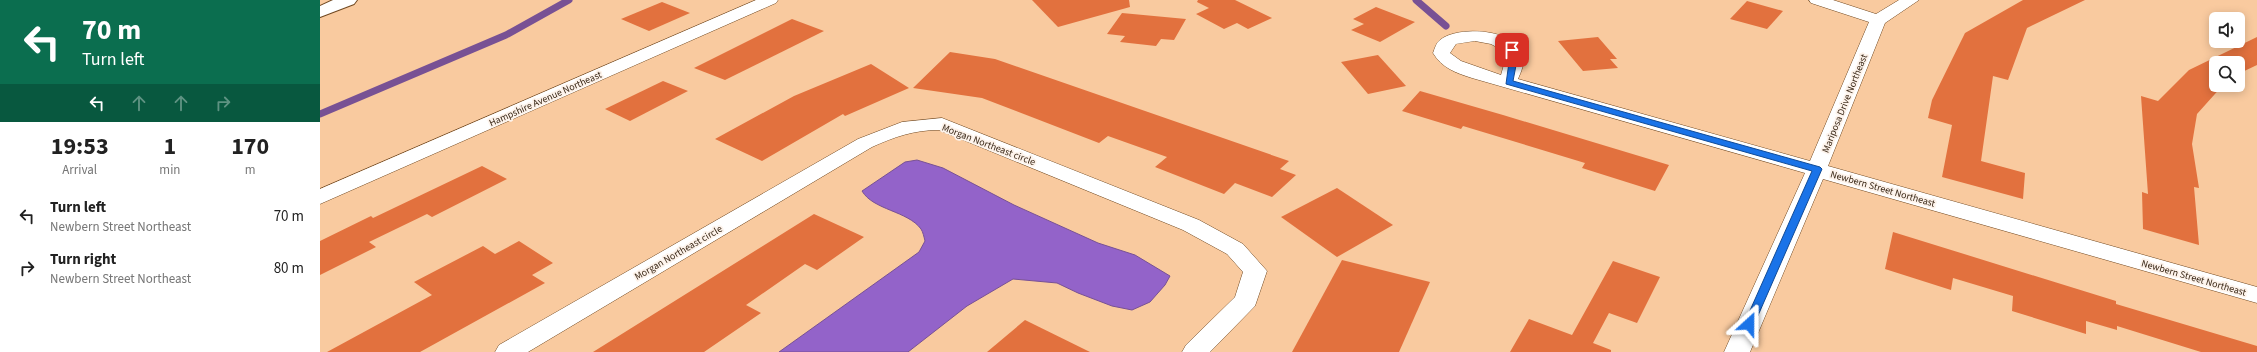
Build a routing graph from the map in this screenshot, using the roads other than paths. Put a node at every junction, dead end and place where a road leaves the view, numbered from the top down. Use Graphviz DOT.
graph roads {
  1 [pos="348,0"];
  2 [pos="770,0"];
  3 [pos="1817,0"];
  4 [pos="1911,0"];
  5 [pos="320,12"];
  6 [pos="1878,20"];
  7 [pos="1508,82"];
  8 [pos="1817,169"];
  9 [pos="320,197"];
  10 [pos="2257,295"];
  11 [pos="508,352"];
  12 [pos="1195,352"];
  13 [pos="1737,352"];
  1 -- 5 [label="street"];
  2 -- 9 [label="street, Hampshire Avenue Northeast"];
  3 -- 6 [label="street"];
  4 -- 6 [label="street"];
  6 -- 8 [label="street, Mariposa Drive Northeast"];
  7 -- 8 [label="street, Newbern Street Northeast"];
  8 -- 10 [label="street, Newbern Street Northeast"];
  8 -- 13 [label="street, Mariposa Drive Northeast"];
  11 -- 12 [label="street, Morgan Northeast circle"];
}
